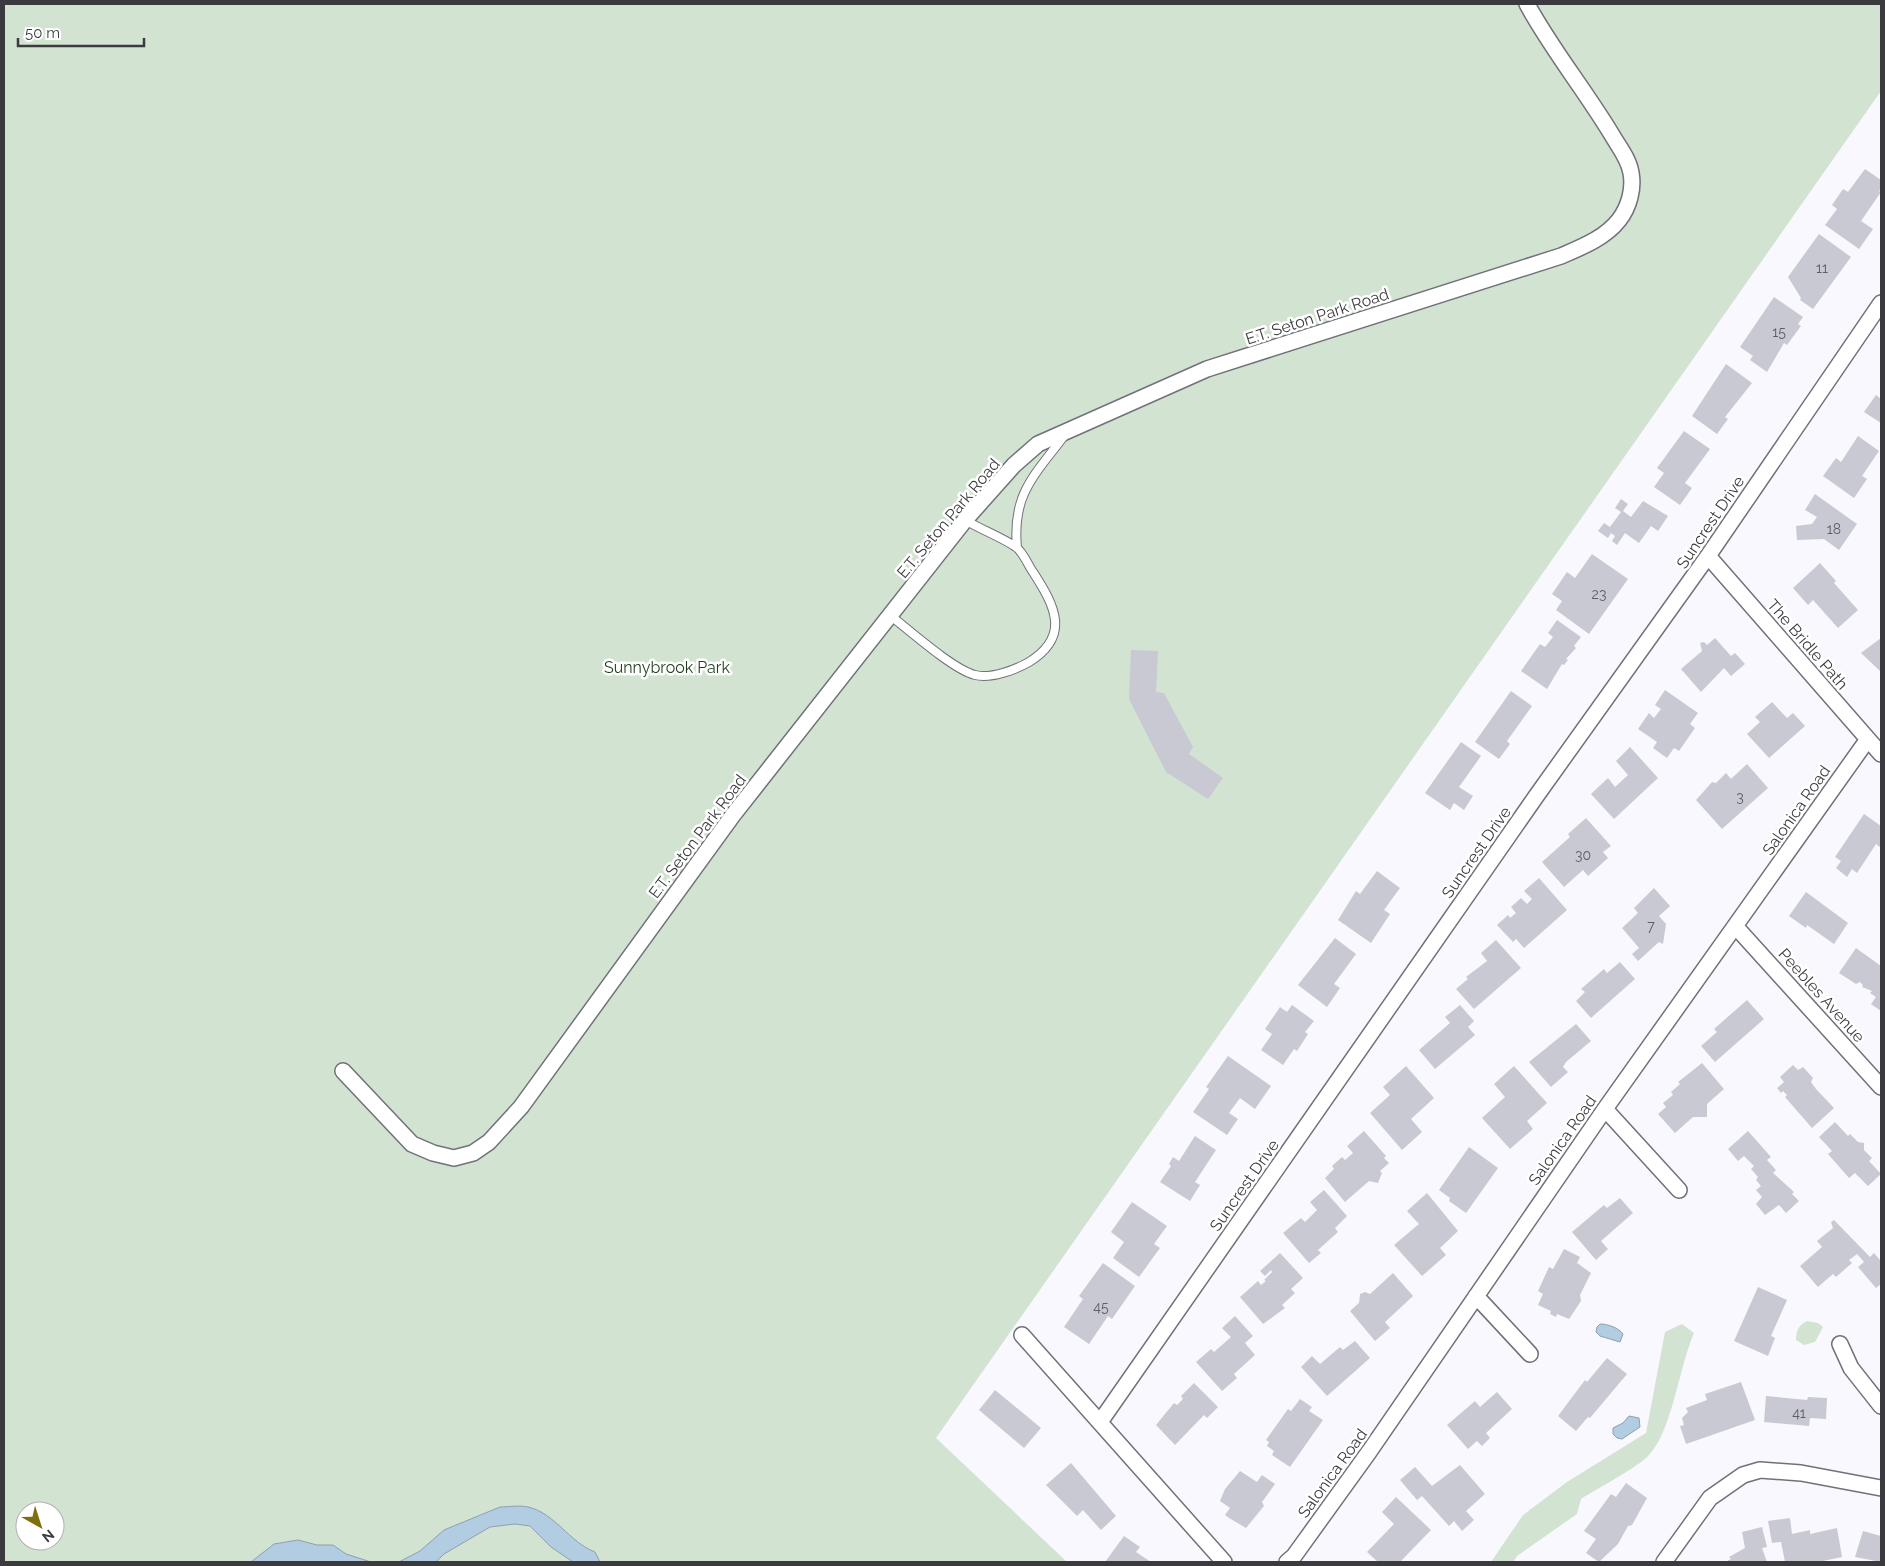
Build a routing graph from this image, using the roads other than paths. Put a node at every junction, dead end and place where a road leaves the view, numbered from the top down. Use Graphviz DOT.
graph roads {
  1 [pos="1527,4"];
  2 [pos="1881,303"];
  3 [pos="1066,432"];
  4 [pos="966,520"];
  5 [pos="1017,548"];
  6 [pos="1708,556"];
  7 [pos="891,616"];
  8 [pos="1868,739"];
  9 [pos="1881,754"];
  10 [pos="1736,926"];
  11 [pos="343,1071"];
  12 [pos="1881,1087"];
  13 [pos="1605,1109"];
  14 [pos="1679,1190"];
  15 [pos="1476,1296"];
  16 [pos="1022,1335"];
  17 [pos="1840,1344"];
  18 [pos="1530,1354"];
  19 [pos="1881,1406"];
  20 [pos="1100,1422"];
  21 [pos="1881,1488"];
  22 [pos="1224,1562"];
  23 [pos="1287,1562"];
  24 [pos="1664,1562"];
  1 -- 3 [label="street, E.T. Seton Park Road"];
  2 -- 6 [label="street, Suncrest Drive"];
  3 -- 4 [label="street, E.T. Seton Park Road"];
  3 -- 5 [label="lane"];
  4 -- 5 [label="lane"];
  4 -- 7 [label="street, E.T. Seton Park Road"];
  5 -- 7 [label="lane"];
  6 -- 8 [label="street, The Bridle Path"];
  6 -- 20 [label="street, Suncrest Drive"];
  7 -- 11 [label="street, E.T. Seton Park Road"];
  8 -- 9 [label="street, The Bridle Path"];
  8 -- 10 [label="street, Salonica Road"];
  10 -- 12 [label="street, Peebles Avenue"];
  10 -- 13 [label="street, Salonica Road"];
  13 -- 14 [label="street"];
  13 -- 15 [label="street, Salonica Road"];
  15 -- 18 [label="street"];
  15 -- 23 [label="street, Salonica Road"];
  16 -- 20 [label="street"];
  17 -- 19 [label="street"];
  20 -- 22 [label="street"];
  21 -- 24 [label="street"];
}
